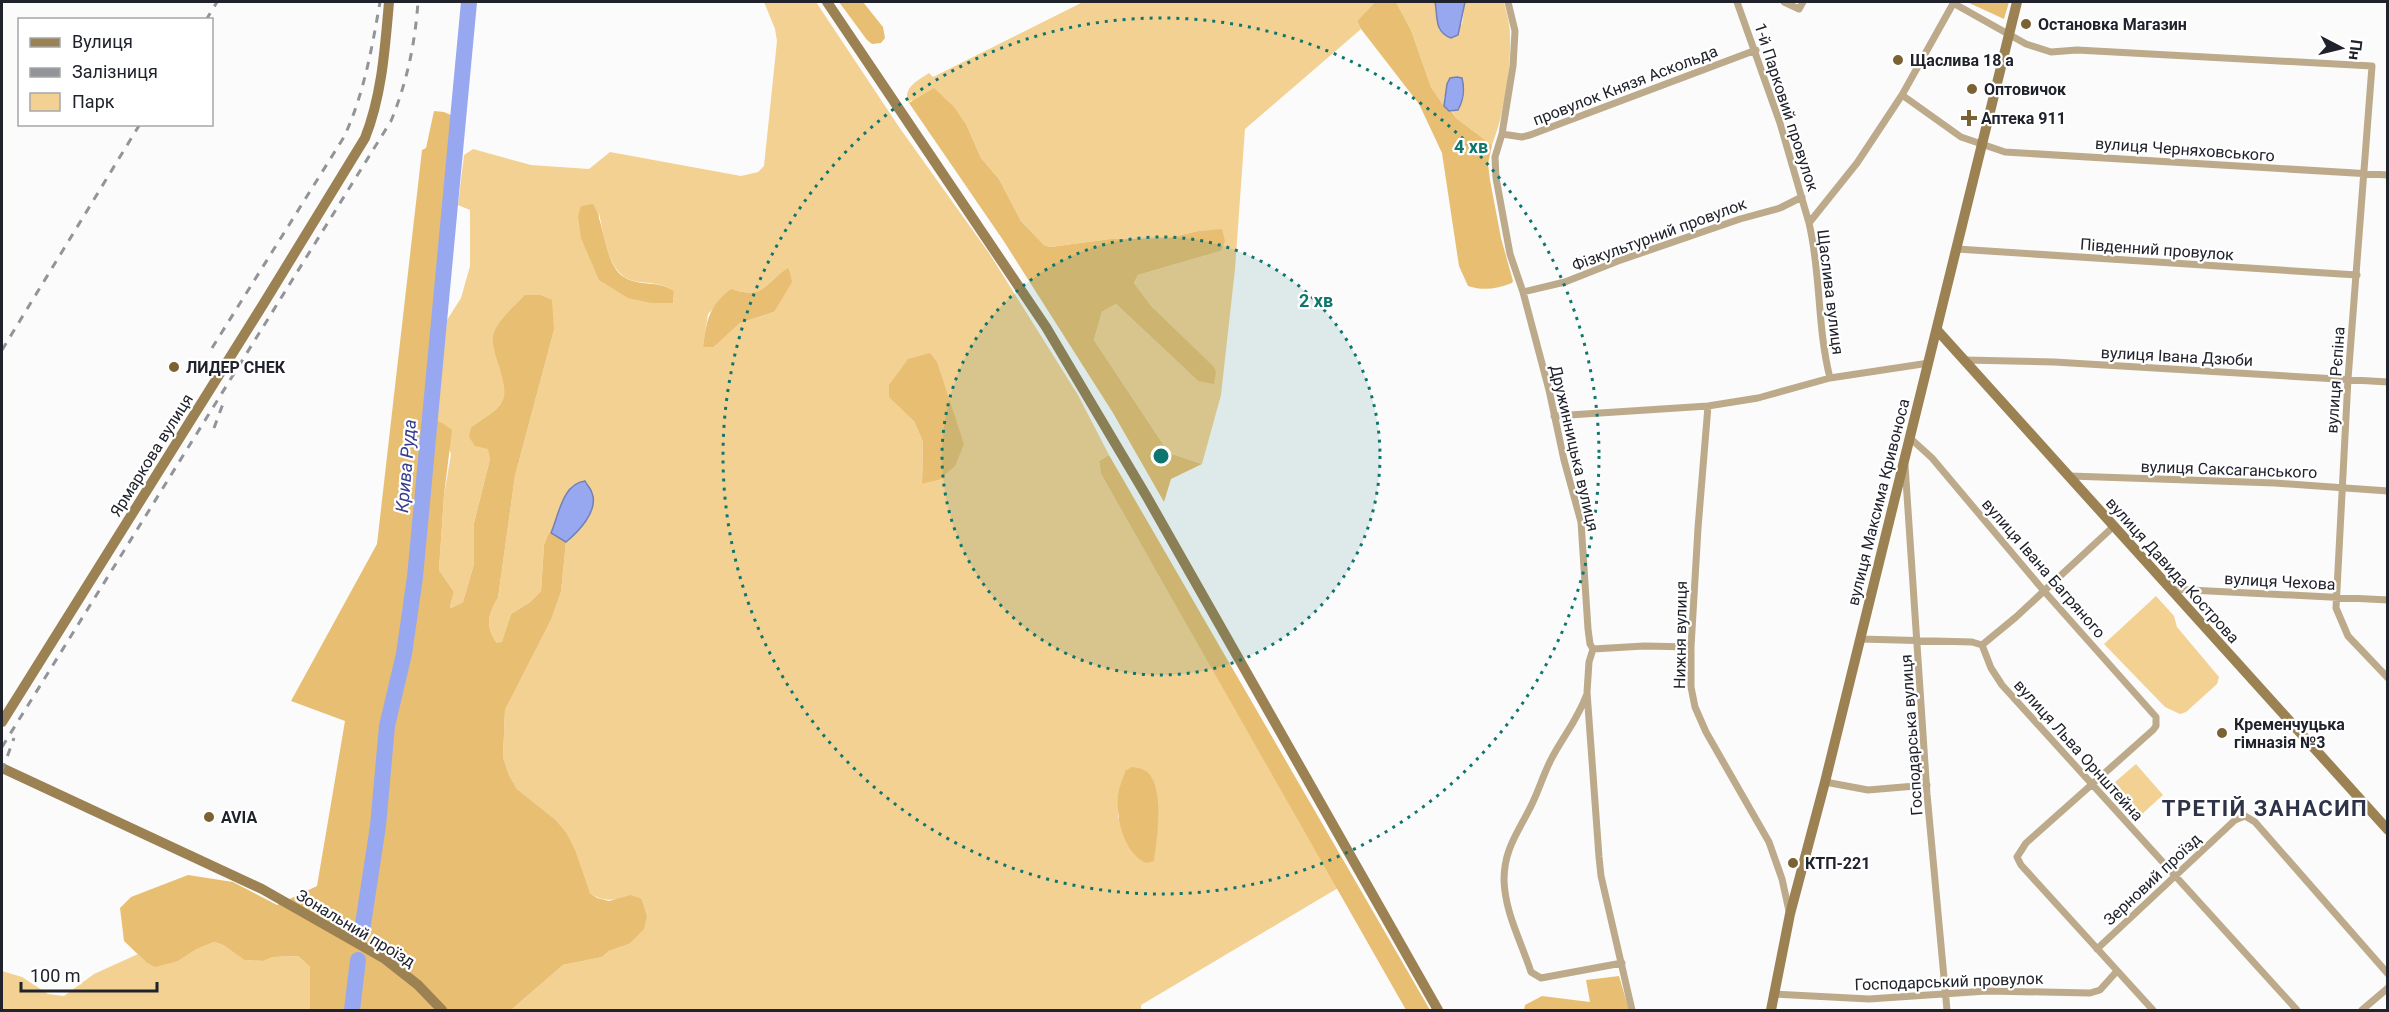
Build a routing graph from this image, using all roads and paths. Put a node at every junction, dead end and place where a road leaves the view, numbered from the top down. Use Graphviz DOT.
graph roads {
  1 [pos="389,2"];
  2 [pos="827,2"];
  3 [pos="1508,2"];
  4 [pos="1737,2"];
  5 [pos="1784,2"];
  6 [pos="1803,2"];
  7 [pos="1953,2"];
  8 [pos="2017,2"];
  9 [pos="2009,36"];
  10 [pos="1756,50"];
  11 [pos="1902,95"];
  12 [pos="1502,134"];
  13 [pos="1983,145"];
  14 [pos="2364,174"];
  15 [pos="2388,175"];
  16 [pos="1802,197"];
  17 [pos="1809,223"];
  18 [pos="1957,249"];
  19 [pos="2356,275"];
  20 [pos="1523,292"];
  21 [pos="1937,330"];
  22 [pos="1964,360"];
  23 [pos="1929,363"];
  24 [pos="1830,378"];
  25 [pos="2348,380"];
  26 [pos="2388,382"];
  27 [pos="1708,406"];
  28 [pos="1554,416"];
  29 [pos="1910,438"];
  30 [pos="1905,456"];
  31 [pos="2070,476"];
  32 [pos="2343,488"];
  33 [pos="2388,491"];
  34 [pos="2114,526"];
  35 [pos="2170,589"];
  36 [pos="2044,591"];
  37 [pos="2336,597"];
  38 [pos="2388,600"];
  39 [pos="1860,639"];
  40 [pos="1918,642"];
  41 [pos="1982,645"];
  42 [pos="1690,647"];
  43 [pos="1593,650"];
  44 [pos="2388,678"];
  45 [pos="1587,692"];
  46 [pos="2,722"];
  47 [pos="2,768"];
  48 [pos="1825,782"];
  49 [pos="1927,785"];
  50 [pos="2093,786"];
  51 [pos="2388,830"];
  52 [pos="2177,876"];
  53 [pos="1790,914"];
  54 [pos="2097,949"];
  55 [pos="1622,963"];
  56 [pos="2117,971"];
  57 [pos="2388,974"];
  58 [pos="2388,988"];
  59 [pos="1946,993"];
  60 [pos="1773,994"];
  61 [pos="442,1011"];
  62 [pos="1438,1011"];
  63 [pos="1632,1011"];
  64 [pos="1771,1011"];
  65 [pos="1947,1011"];
  66 [pos="2153,1011"];
  67 [pos="2297,1011"];
  68 [pos="2362,1011"];
  1 -- 46 [label="street, Ярмаркова вулиця"];
  2 -- 62 [label="street"];
  3 -- 12 [label="street, Дружинницька вулиця"];
  4 -- 10 [label="street, 1-й Парковий провулок"];
  5 -- 6 [label="street"];
  7 -- 9 [label="street"];
  7 -- 11 [label="street, Щаслива вулиця"];
  8 -- 9 [label="street, вулиця Максима Кривоноса"];
  9 -- 13 [label="street, вулиця Максима Кривоноса"];
  9 -- 14 [label="street, вулиця Рєпіна"];
  10 -- 12 [label="street, провулок Князя Аскольда"];
  10 -- 16 [label="street, 1-й Парковий провулок"];
  11 -- 13 [label="street, вулиця Черняховського"];
  11 -- 17 [label="street, Щаслива вулиця"];
  12 -- 20 [label="street, Дружинницька вулиця"];
  13 -- 14 [label="street, вулиця Черняховського"];
  13 -- 18 [label="street, вулиця Максима Кривоноса"];
  14 -- 15 [label="street, вулиця Черняховського"];
  14 -- 19 [label="street, вулиця Рєпіна"];
  16 -- 17 [label="street, 1-й Парковий провулок"];
  16 -- 20 [label="street, Фізкультурний провулок"];
  17 -- 24 [label="street, Щаслива вулиця"];
  18 -- 19 [label="street, Південний провулок"];
  18 -- 21 [label="street, вулиця Максима Кривоноса"];
  19 -- 25 [label="street, вулиця Рєпіна"];
  20 -- 28 [label="street, Дружинницька вулиця"];
  21 -- 22 [label="street, вулиця Давида Кострова"];
  21 -- 23 [label="street, вулиця Максима Кривоноса"];
  22 -- 25 [label="street, вулиця Івана Дзюби"];
  22 -- 31 [label="street, вулиця Давида Кострова"];
  23 -- 24 [label="street"];
  23 -- 29 [label="street, вулиця Максима Кривоноса"];
  24 -- 27 [label="street"];
  25 -- 26 [label="street, вулиця Івана Дзюби"];
  25 -- 32 [label="street, вулиця Рєпіна"];
  27 -- 28 [label="street"];
  27 -- 42 [label="street, Нижня вулиця"];
  28 -- 43 [label="street, Дружинницька вулиця"];
  29 -- 30 [label="street, вулиця Максима Кривоноса"];
  29 -- 36 [label="street, вулиця Івана Багряного"];
  30 -- 39 [label="street, вулиця Максима Кривоноса"];
  30 -- 40 [label="street, Господарська вулиця"];
  31 -- 32 [label="street, вулиця Саксаганського"];
  31 -- 34 [label="street, вулиця Давида Кострова"];
  32 -- 33 [label="street, вулиця Саксаганського"];
  32 -- 37 [label="street, вулиця Рєпіна"];
  34 -- 35 [label="street, вулиця Давида Кострова"];
  34 -- 36 [label="street"];
  35 -- 37 [label="street, вулиця Чехова"];
  35 -- 51 [label="street, вулиця Давида Кострова"];
  36 -- 41 [label="street"];
  36 -- 50 [label="street, вулиця Івана Багряного"];
  37 -- 38 [label="street, вулиця Чехова"];
  37 -- 44 [label="street, вулиця Рєпіна"];
  39 -- 40 [label="street"];
  39 -- 48 [label="street, вулиця Максима Кривоноса"];
  40 -- 41 [label="street"];
  40 -- 49 [label="street, Господарська вулиця"];
  41 -- 50 [label="street, вулиця Льва Орнштейна"];
  42 -- 43 [label="street"];
  42 -- 53 [label="street, Нижня вулиця"];
  43 -- 45 [label="street, Дружинницька вулиця"];
  45 -- 55 [label="street, Дружинницька вулиця"];
  45 -- 55 [label="street"];
  47 -- 61 [label="street, Зональний проїзд"];
  48 -- 49 [label="street"];
  48 -- 53 [label="street, вулиця Максима Кривоноса"];
  49 -- 59 [label="street, Господарська вулиця"];
  50 -- 52 [label="street, вулиця Льва Орнштейна"];
  50 -- 54 [label="street"];
  52 -- 54 [label="street, Зерновий проїзд"];
  52 -- 57 [label="street, Зерновий проїзд"];
  52 -- 67 [label="street, вулиця Льва Орнштейна"];
  53 -- 60 [label="street, вулиця Максима Кривоноса"];
  54 -- 56 [label="street"];
  55 -- 63 [label="street, Дружинницька вулиця"];
  56 -- 59 [label="street, Господарський провулок"];
  56 -- 66 [label="street"];
  58 -- 68 [label="street"];
  59 -- 60 [label="street, Господарський провулок"];
  59 -- 65 [label="street, Господарська вулиця"];
  60 -- 64 [label="street, вулиця Максима Кривоноса"];
}
